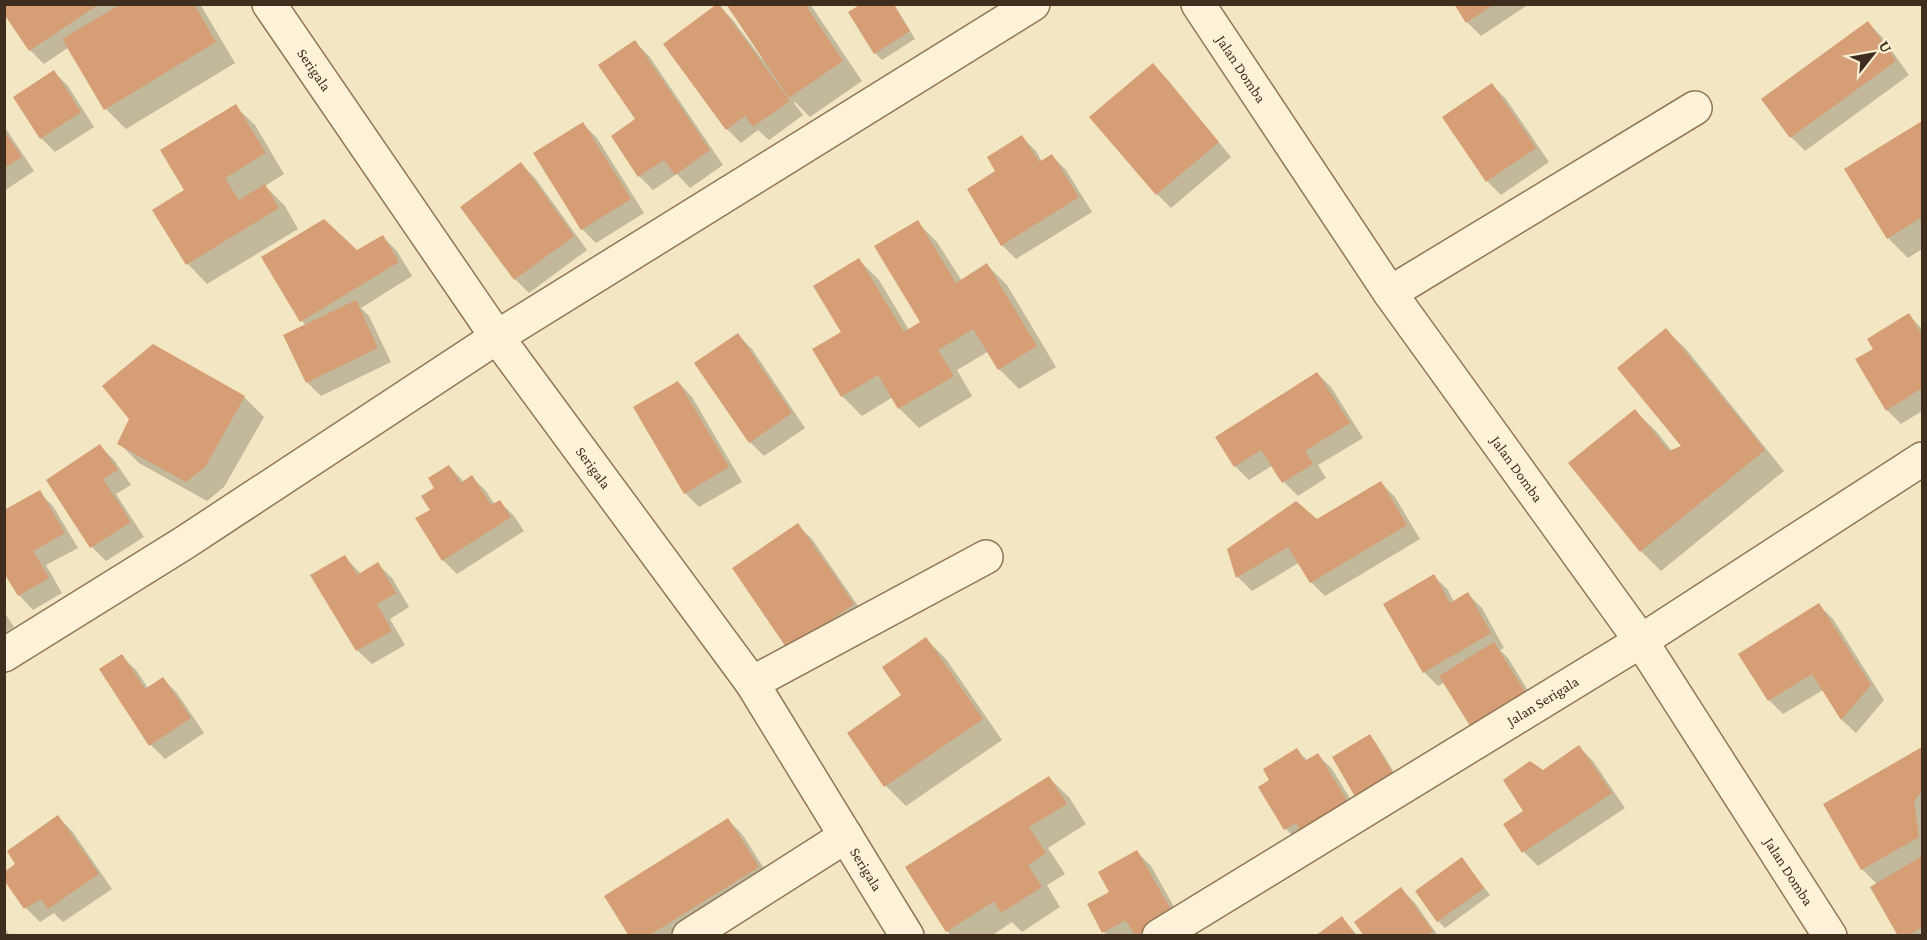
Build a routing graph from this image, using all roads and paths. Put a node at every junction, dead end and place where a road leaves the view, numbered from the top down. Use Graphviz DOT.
graph roads {
  1 [pos="269,4"];
  2 [pos="1033,4"];
  3 [pos="1198,4"];
  4 [pos="1695,108"];
  5 [pos="1390,293"];
  6 [pos="497,337"];
  7 [pos="1923,459"];
  8 [pos="986,557"];
  9 [pos="1641,641"];
  10 [pos="4,655"];
  11 [pos="752,683"];
  12 [pos="846,836"];
  13 [pos="688,936"];
  14 [pos="907,936"];
  15 [pos="1159,936"];
  16 [pos="1830,936"];
  1 -- 6 [label="street, Serigala"];
  2 -- 6 [label="street"];
  3 -- 5 [label="street, Jalan Domba"];
  4 -- 5 [label="street"];
  5 -- 9 [label="street, Jalan Domba"];
  6 -- 10 [label="street"];
  6 -- 11 [label="street, Serigala"];
  7 -- 9 [label="street, Jalan Serigala"];
  8 -- 11 [label="street"];
  9 -- 15 [label="street, Jalan Serigala"];
  9 -- 16 [label="street, Jalan Domba"];
  11 -- 12 [label="street, Serigala"];
  12 -- 13 [label="street"];
  12 -- 14 [label="street, Serigala"];
}
